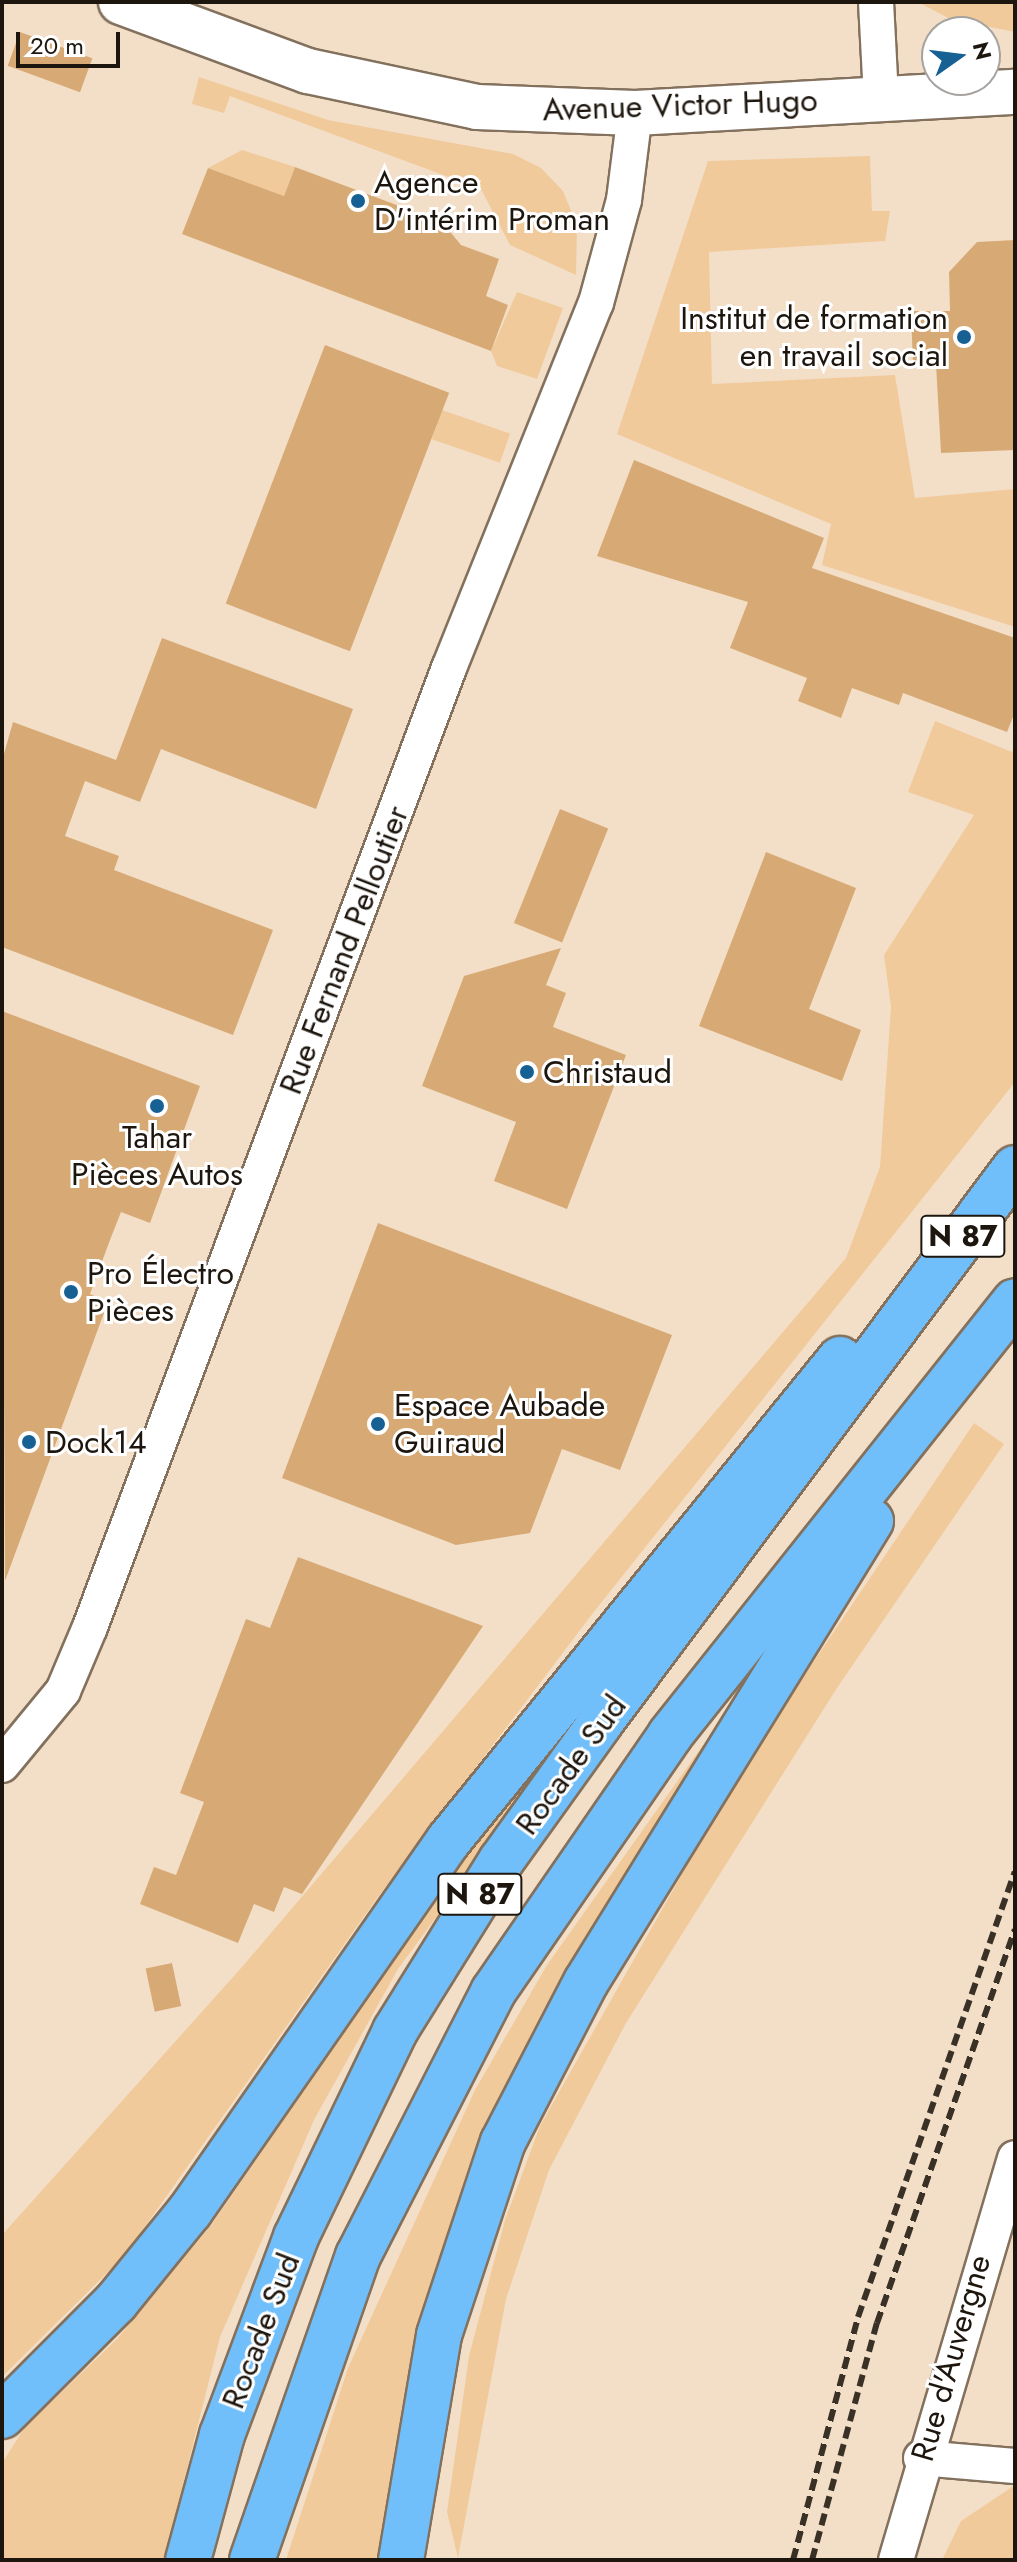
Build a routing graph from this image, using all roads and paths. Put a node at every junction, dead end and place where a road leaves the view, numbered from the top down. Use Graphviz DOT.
graph roads {
  1 [pos="121,2"];
  2 [pos="876,2"];
  3 [pos="1015,92"];
  4 [pos="881,96"];
  5 [pos="635,113"];
  6 [pos="1015,1168"];
  7 [pos="1015,1301"];
  8 [pos="911,1303"];
  9 [pos="962,1372"];
  10 [pos="2,1765"];
  11 [pos="1015,2158"];
  12 [pos="2,2416"];
  13 [pos="921,2458"];
  14 [pos="1015,2466"];
  15 [pos="410,2505"];
  16 [pos="188,2560"];
  17 [pos="252,2560"];
  18 [pos="401,2560"];
  19 [pos="424,2560"];
  20 [pos="896,2560"];
  1 -- 5 [label="street, Avenue Victor Hugo"];
  2 -- 4 [label="street"];
  3 -- 4 [label="street, Avenue Victor Hugo"];
  4 -- 5 [label="street, Avenue Victor Hugo"];
  5 -- 10 [label="street, Rue Fernand Pelloutier"];
  6 -- 8 [label="highway, Rocade Sud / N 87"];
  7 -- 9 [label="highway, Rocade Sud / N 87"];
  8 -- 12 [label="highway"];
  8 -- 16 [label="highway, Rocade Sud / N 87"];
  9 -- 15 [label="highway"];
  9 -- 17 [label="highway, Rocade Sud / N 87"];
  11 -- 13 [label="street, Rue d'Auvergne"];
  13 -- 14 [label="street"];
  13 -- 20 [label="street, Rue d'Auvergne"];
  15 -- 18 [label="highway"];
  15 -- 19 [label="highway"];
}
